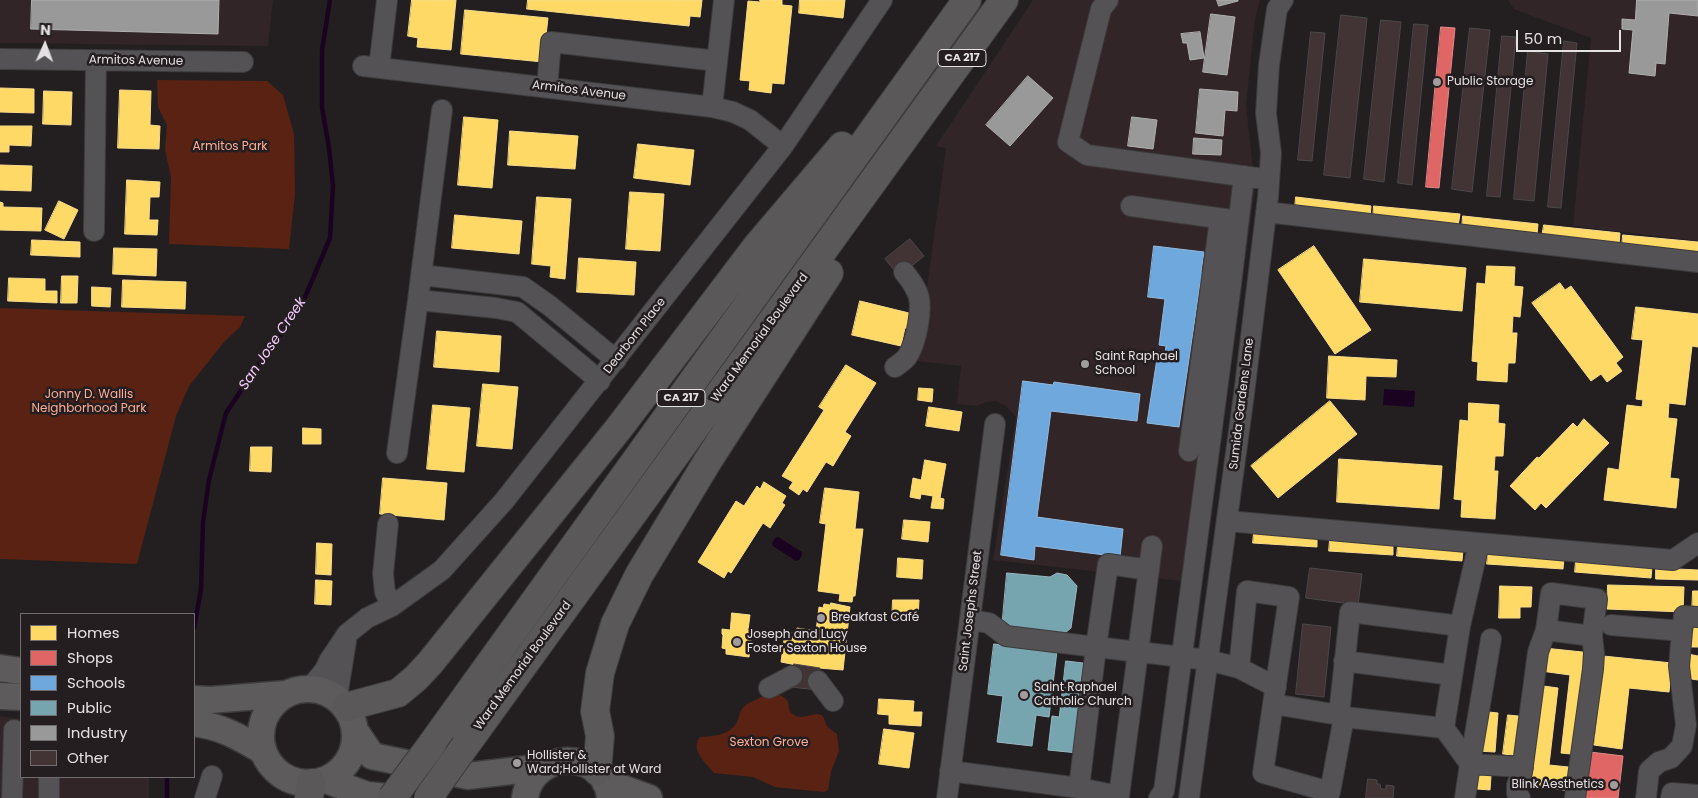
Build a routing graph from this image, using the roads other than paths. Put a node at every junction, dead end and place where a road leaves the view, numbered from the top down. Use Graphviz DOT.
graph roads {
  1 [pos="387,0"];
  2 [pos="724,0"];
  3 [pos="882,0"];
  4 [pos="967,0"];
  5 [pos="1004,0"];
  6 [pos="1108,0"];
  7 [pos="1281,2"];
  8 [pos="930,51"];
  9 [pos="0,59"];
  10 [pos="96,60"];
  11 [pos="717,61"];
  12 [pos="243,62"];
  13 [pos="547,87"];
  14 [pos="712,107"];
  15 [pos="442,110"];
  16 [pos="920,117"];
  17 [pos="783,146"];
  18 [pos="1244,176"];
  19 [pos="1269,179"];
  20 [pos="1132,206"];
  21 [pos="1266,212"];
  22 [pos="1229,220"];
  23 [pos="94,231"];
  24 [pos="1698,262"];
  25 [pos="904,272"];
  26 [pos="422,275"];
  27 [pos="418,300"];
  28 [pos="616,360"];
  29 [pos="895,367"];
  30 [pos="600,381"];
  31 [pos="995,424"];
  32 [pos="1190,451"];
  33 [pos="397,453"];
  34 [pos="1227,521"];
  35 [pos="388,524"];
  36 [pos="1479,543"];
  37 [pos="1152,546"];
  38 [pos="1693,551"];
  39 [pos="1149,570"];
  40 [pos="392,606"];
  41 [pos="1698,617"];
  42 [pos="970,620"];
  43 [pos="1611,625"];
  44 [pos="1460,626"];
  45 [pos="1546,630"];
  46 [pos="1682,631"];
  47 [pos="347,634"];
  48 [pos="1592,636"];
  49 [pos="1490,639"];
  50 [pos="1096,647"];
  51 [pos="1139,652"];
  52 [pos="1182,657"];
  53 [pos="1208,660"];
  54 [pos="1344,662"];
  55 [pos="0,668"];
  56 [pos="1239,668"];
  57 [pos="20,671"];
  58 [pos="792,676"];
  59 [pos="1452,676"];
  60 [pos="818,681"];
  61 [pos="310,688"];
  62 [pos="769,688"];
  63 [pos="284,694"];
  64 [pos="1274,695"];
  65 [pos="0,696"];
  66 [pos="20,698"];
  67 [pos="833,701"];
  68 [pos="341,702"];
  69 [pos="201,712"];
  70 [pos="1341,716"];
  71 [pos="1444,728"];
  72 [pos="14,730"];
  73 [pos="356,732"];
  74 [pos="263,751"];
  75 [pos="1470,764"];
  76 [pos="545,767"];
  77 [pos="1523,767"];
  78 [pos="950,772"];
  79 [pos="212,776"];
  80 [pos="49,778"];
  81 [pos="604,784"];
  82 [pos="316,787"];
  83 [pos="1079,788"];
  84 [pos="1698,795"];
  85 [pos="1126,797"];
  86 [pos="12,798"];
  87 [pos="49,798"];
  88 [pos="205,798"];
  89 [pos="392,798"];
  90 [pos="398,798"];
  91 [pos="428,798"];
  92 [pos="526,798"];
  93 [pos="649,798"];
  94 [pos="947,798"];
  95 [pos="1159,798"];
  96 [pos="1190,798"];
  97 [pos="1465,798"];
  98 [pos="1520,798"];
  99 [pos="1575,798"];
  100 [pos="1646,798"];
  101 [pos="1671,798"];
  1 -- 13 [label="street, Armitos Avenue"];
  2 -- 11 [label="street"];
  3 -- 17 [label="street, Dearborn Place"];
  4 -- 8 [label="highway, CA 217"];
  5 -- 16 [label="highway, Ward Memorial Boulevard / CA 217"];
  6 -- 18 [label="street"];
  7 -- 19 [label="street, Sumida Gardens Lane"];
  8 -- 68 [label="highway"];
  8 -- 89 [label="highway, CA 217, bridge"];
  9 -- 10 [label="street, Armitos Avenue"];
  10 -- 12 [label="street, Armitos Avenue"];
  10 -- 23 [label="street"];
  11 -- 13 [label="street"];
  11 -- 14 [label="street"];
  13 -- 14 [label="street, Armitos Avenue"];
  14 -- 17 [label="street, Armitos Avenue"];
  15 -- 26 [label="street"];
  16 -- 81 [label="highway"];
  16 -- 91 [label="highway, Ward Memorial Boulevard / CA 217, bridge"];
  17 -- 28 [label="street, Dearborn Place"];
  18 -- 19 [label="street"];
  18 -- 22 [label="street"];
  19 -- 21 [label="street, Sumida Gardens Lane"];
  20 -- 22 [label="street"];
  21 -- 24 [label="street"];
  21 -- 34 [label="street, Sumida Gardens Lane"];
  22 -- 32 [label="street"];
  22 -- 52 [label="street"];
  25 -- 29 [label="street"];
  26 -- 27 [label="street"];
  26 -- 28 [label="street"];
  27 -- 30 [label="street"];
  27 -- 33 [label="street"];
  28 -- 30 [label="street, Dearborn Place"];
  30 -- 40 [label="street, Dearborn Place"];
  31 -- 42 [label="street, Saint Josephs Street"];
  34 -- 36 [label="street"];
  34 -- 53 [label="street, Sumida Gardens Lane"];
  35 -- 40 [label="street"];
  36 -- 38 [label="street"];
  36 -- 44 [label="street"];
  37 -- 39 [label="street"];
  39 -- 50 [label="street"];
  39 -- 51 [label="street"];
  40 -- 47 [label="street, Dearborn Place"];
  41 -- 46 [label="street"];
  42 -- 50 [label="street"];
  42 -- 78 [label="street, Saint Josephs Street"];
  43 -- 46 [label="street"];
  44 -- 54 [label="street"];
  44 -- 59 [label="street"];
  45 -- 48 [label="street"];
  45 -- 48 [label="street"];
  45 -- 77 [label="street"];
  46 -- 100 [label="street"];
  47 -- 61 [label="street, Dearborn Place"];
  47 -- 68 [label="street"];
  48 -- 99 [label="street"];
  49 -- 75 [label="street"];
  50 -- 51 [label="street"];
  50 -- 83 [label="street"];
  51 -- 52 [label="street"];
  51 -- 85 [label="street"];
  52 -- 53 [label="street"];
  52 -- 95 [label="street"];
  53 -- 56 [label="street"];
  53 -- 96 [label="street, Sumida Gardens Lane"];
  54 -- 59 [label="street"];
  54 -- 70 [label="street"];
  55 -- 57 [label="main road"];
  56 -- 64 [label="street"];
  56 -- 64 [label="street"];
  58 -- 62 [label="street"];
  59 -- 71 [label="street"];
  60 -- 67 [label="street"];
  61 -- 63 [label="main road"];
  61 -- 68 [label="main road"];
  63 -- 69 [label="main road"];
  63 -- 74 [label="main road"];
  64 -- 70 [label="street"];
  64 -- 70 [label="street"];
  65 -- 66 [label="main road"];
  68 -- 73 [label="main road"];
  69 -- 74 [label="main road"];
  70 -- 71 [label="street"];
  71 -- 75 [label="street"];
  72 -- 86 [label="street"];
  73 -- 76 [label="main road"];
  73 -- 82 [label="main road"];
  74 -- 82 [label="main road"];
  75 -- 77 [label="street"];
  75 -- 97 [label="street"];
  76 -- 81 [label="main road"];
  76 -- 92 [label="main road"];
  77 -- 98 [label="street"];
  78 -- 83 [label="street"];
  78 -- 94 [label="street, Saint Josephs Street"];
  79 -- 88 [label="street"];
  80 -- 87 [label="street"];
  81 -- 93 [label="main road"];
  82 -- 90 [label="main road"];
  83 -- 85 [label="street"];
  84 -- 101 [label="street"];
}
